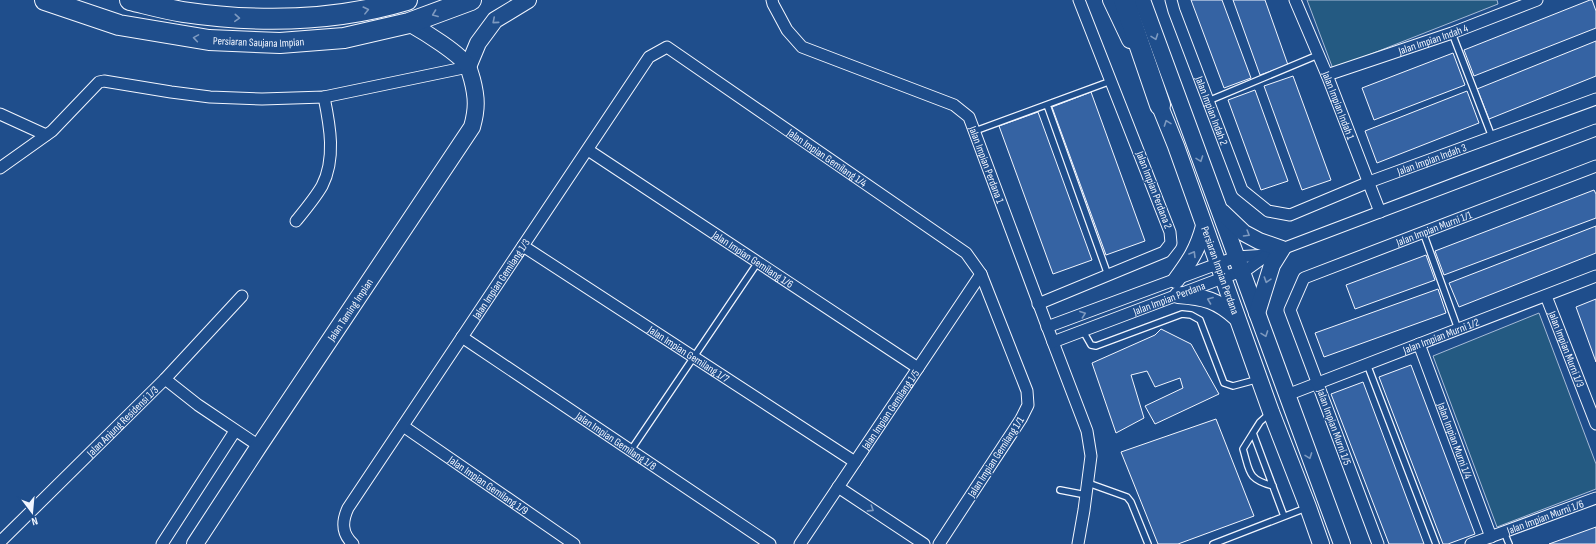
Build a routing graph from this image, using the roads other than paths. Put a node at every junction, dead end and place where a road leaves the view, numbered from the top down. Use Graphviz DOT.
graph roads {
  1 [pos="45,0"];
  2 [pos="130,0"];
  3 [pos="407,0"];
  4 [pos="471,0"];
  5 [pos="528,0"];
  6 [pos="1079,0"];
  7 [pos="1111,0"];
  8 [pos="1124,0"];
  9 [pos="1142,0"];
  10 [pos="1171,0"];
  11 [pos="1295,0"];
  12 [pos="1538,0"];
  13 [pos="773,2"];
  14 [pos="1512,5"];
  15 [pos="409,23"];
  16 [pos="1452,33"];
  17 [pos="667,46"];
  18 [pos="1318,55"];
  19 [pos="468,67"];
  20 [pos="1327,75"];
  21 [pos="1111,81"];
  22 [pos="324,97"];
  23 [pos="1596,99"];
  24 [pos="1208,101"];
  25 [pos="1160,104"];
  26 [pos="1047,105"];
  27 [pos="0,114"];
  28 [pos="1596,130"];
  29 [pos="975,132"];
  30 [pos="46,135"];
  31 [pos="1492,137"];
  32 [pos="588,150"];
  33 [pos="1596,166"];
  34 [pos="0,168"];
  35 [pos="1369,182"];
  36 [pos="1219,210"];
  37 [pos="1268,211"];
  38 [pos="1380,212"];
  39 [pos="296,221"];
  40 [pos="1204,226"];
  41 [pos="1423,232"];
  42 [pos="523,246"];
  43 [pos="1282,249"];
  44 [pos="758,262"];
  45 [pos="1239,264"];
  46 [pos="1220,271"];
  47 [pos="980,274"];
  48 [pos="1108,275"];
  49 [pos="1596,276"];
  50 [pos="1177,287"];
  51 [pos="242,296"];
  52 [pos="1546,296"];
  53 [pos="1038,304"];
  54 [pos="1290,310"];
  55 [pos="1257,313"];
  56 [pos="1237,318"];
  57 [pos="1047,327"];
  58 [pos="1458,329"];
  59 [pos="1083,331"];
  60 [pos="462,337"];
  61 [pos="1052,342"];
  62 [pos="1419,344"];
  63 [pos="694,356"];
  64 [pos="1367,364"];
  65 [pos="918,368"];
  66 [pos="165,379"];
  67 [pos="1259,379"];
  68 [pos="1318,383"];
  69 [pos="1287,395"];
  70 [pos="1271,412"];
  71 [pos="1596,424"];
  72 [pos="403,426"];
  73 [pos="235,431"];
  74 [pos="1253,433"];
  75 [pos="259,446"];
  76 [pos="631,450"];
  77 [pos="856,462"];
  78 [pos="1088,483"];
  79 [pos="1272,486"];
  80 [pos="838,488"];
  81 [pos="1060,490"];
  82 [pos="1086,495"];
  83 [pos="1596,498"];
  84 [pos="1308,507"];
  85 [pos="1284,516"];
  86 [pos="1504,532"];
  87 [pos="1491,537"];
  88 [pos="0,542"];
  89 [pos="162,544"];
  90 [pos="195,544"];
  91 [pos="353,544"];
  92 [pos="574,544"];
  93 [pos="770,544"];
  94 [pos="800,544"];
  95 [pos="924,544"];
  96 [pos="939,544"];
  97 [pos="1078,544"];
  98 [pos="1148,544"];
  99 [pos="1213,544"];
  100 [pos="1321,544"];
  101 [pos="1342,544"];
  102 [pos="1378,544"];
  103 [pos="1436,544"];
  104 [pos="1471,544"];
  105 [pos="1509,544"];
  15 -- 1 [label="highway, Persiaran Saujana Impian, one-way"];
  2 -- 3 [label="highway, Persiaran Saujana Impian, one-way"];
  4 -- 15 [label="highway, Persiaran Saujana Impian, one-way"];
  5 -- 19 [label="street, one-way"];
  6 -- 21 [label="street, Jalan Impian Perdana 2"];
  7 -- 25 [label="street, Persiaran Impian Perdana"];
  8 -- 25 [label="highway"];
  9 -- 36 [label="street, Persiaran Impian Perdana, one-way"];
  10 -- 24 [label="street, Jalan Impian Indah 2"];
  11 -- 18 [label="street, Jalan Impian Indah 1"];
  12 -- 14 [label="street, Jalan Impian Indah 4"];
  13 -- 29 [label="street, Jalan Impian Perdana 1"];
  14 -- 16 [label="street, Jalan Impian Indah 4"];
  15 -- 19 [label="street, Jalan Taming Impian"];
  16 -- 20 [label="street, Jalan Impian Indah 4"];
  16 -- 31 [label="lane"];
  17 -- 32 [label="street, Jalan Impian Gemilang 1/3"];
  17 -- 47 [label="street, Jalan Impian Gemilang 1/4"];
  18 -- 20 [label="street, Jalan Impian Indah 1"];
  18 -- 24 [label="lane"];
  19 -- 22 [label="street"];
  19 -- 75 [label="street, Jalan Taming Impian"];
  20 -- 35 [label="street, Jalan Impian Indah 1"];
  21 -- 26 [label="lane"];
  21 -- 48 [label="street, Jalan Impian Perdana 2"];
  22 -- 30 [label="street"];
  22 -- 39 [label="street"];
  23 -- 31 [label="street, Jalan Impian Indah 3"];
  24 -- 37 [label="street, Jalan Impian Indah 2"];
  40 -- 25 [label="street, Persiaran Impian Perdana, one-way"];
  26 -- 29 [label="lane"];
  26 -- 48 [label="lane"];
  27 -- 30 [label="street"];
  28 -- 38 [label="street, Jalan Impian Perdana"];
  29 -- 53 [label="street, Jalan Impian Perdana 1"];
  30 -- 34 [label="street"];
  31 -- 35 [label="street, Jalan Impian Indah 3"];
  32 -- 42 [label="street, Jalan Impian Gemilang 1/3"];
  32 -- 44 [label="street, Jalan Impian Gemilang 1/6"];
  33 -- 41 [label="street, Jalan Impian Murni 1/1"];
  35 -- 37 [label="street, Jalan Impian Indah 3"];
  35 -- 38 [label="street, Jalan Impian Indah 1"];
  36 -- 43 [label="street, one-way"];
  36 -- 45 [label="street, Persiaran Impian Perdana"];
  38 -- 43 [label="street, Jalan Impian Perdana"];
  40 -- 46 [label="street, Persiaran Impian Perdana"];
  50 -- 40 [label="street, one-way"];
  41 -- 54 [label="street, Jalan Impian Murni 1/1"];
  41 -- 58 [label="lane"];
  42 -- 60 [label="street, Jalan Impian Gemilang 1/3"];
  42 -- 63 [label="street, Jalan Impian Gemilang 1/7"];
  43 -- 45 [label="street, Jalan Impian Perdana"];
  43 -- 55 [label="street, one-way"];
  44 -- 63 [label="lane"];
  44 -- 65 [label="street, Jalan Impian Gemilang 1/6"];
  45 -- 46 [label="street, Jalan Impian Perdana"];
  45 -- 46 [label="street, Jalan Impian Perdana"];
  45 -- 55 [label="street, Persiaran Impian Perdana"];
  46 -- 50 [label="street, Jalan Impian Perdana"];
  46 -- 50 [label="street, Jalan Impian Perdana"];
  46 -- 56 [label="street, Persiaran Impian Perdana"];
  47 -- 65 [label="street, Jalan Impian Gemilang 1/5"];
  47 -- 96 [label="street, Jalan Impian Gemilang 1/1"];
  48 -- 53 [label="street, Jalan Impian Perdana 2"];
  49 -- 52 [label="street, Jalan Impian Murni 1/2"];
  56 -- 50 [label="street, one-way"];
  57 -- 50 [label="street, Jalan Impian Perdana, one-way"];
  50 -- 59 [label="street, Jalan Impian Perdana"];
  51 -- 66 [label="street, Jalan Anjung Residensi 1/3"];
  52 -- 58 [label="street, Jalan Impian Murni 1/2"];
  52 -- 71 [label="street, Jalan Impian Murni 1/3"];
  53 -- 57 [label="street, Jalan Impian Perdana 1"];
  54 -- 68 [label="street, Jalan Impian Murni 1/5"];
  55 -- 69 [label="street, Persiaran Impian Perdana, one-way"];
  56 -- 67 [label="street, Persiaran Impian Perdana"];
  57 -- 61 [label="street, Jalan Impian Perdana 1"];
  58 -- 62 [label="street, Jalan Impian Murni 1/2"];
  59 -- 61 [label="street, Jalan Impian Perdana"];
  59 -- 67 [label="lane"];
  60 -- 72 [label="street, Jalan Impian Gemilang 1/3"];
  60 -- 76 [label="street, Jalan Impian Gemilang 1/8"];
  61 -- 78 [label="street, Jalan Impian Perdana 1"];
  62 -- 64 [label="street, Jalan Impian Murni 1/2"];
  62 -- 87 [label="street, Jalan Impian Murni 1/4"];
  63 -- 76 [label="lane"];
  63 -- 77 [label="street, Jalan Impian Gemilang 1/7"];
  64 -- 68 [label="street, Jalan Impian Murni 1/2"];
  64 -- 103 [label="lane"];
  65 -- 77 [label="street, Jalan Impian Gemilang 1/5"];
  66 -- 73 [label="street"];
  66 -- 88 [label="street, Jalan Anjung Residensi 1/3"];
  67 -- 70 [label="street, Persiaran Impian Perdana"];
  68 -- 69 [label="street, Jalan Impian Murni 1/2"];
  68 -- 102 [label="street, Jalan Impian Murni 1/5"];
  69 -- 101 [label="street, Persiaran Impian Perdana, one-way"];
  70 -- 74 [label="lane"];
  70 -- 84 [label="street, Persiaran Impian Perdana"];
  72 -- 91 [label="street, Jalan Impian Gemilang 1/3"];
  72 -- 92 [label="street, Jalan Impian Gemilang 1/9"];
  73 -- 75 [label="street"];
  73 -- 89 [label="street"];
  74 -- 79 [label="lane"];
  74 -- 79 [label="lane"];
  75 -- 90 [label="street, Jalan Taming Impian"];
  76 -- 93 [label="street, Jalan Impian Gemilang 1/8"];
  77 -- 80 [label="street, Jalan Impian Gemilang 1/5"];
  78 -- 82 [label="street, Jalan Impian Perdana 1"];
  78 -- 98 [label="lane"];
  79 -- 85 [label="lane"];
  80 -- 94 [label="street, Jalan Impian Gemilang 1/5"];
  80 -- 95 [label="street, one-way"];
  81 -- 82 [label="lane"];
  82 -- 97 [label="street, Jalan Impian Perdana 1"];
  83 -- 86 [label="street, Jalan Impian Murni 1/6"];
  84 -- 85 [label="lane"];
  84 -- 100 [label="street, Persiaran Impian Perdana"];
  85 -- 99 [label="lane"];
  86 -- 87 [label="street, Jalan Impian Murni 1/6"];
  86 -- 105 [label="lane"];
  87 -- 104 [label="street, Jalan Impian Murni 1/6"];
}
